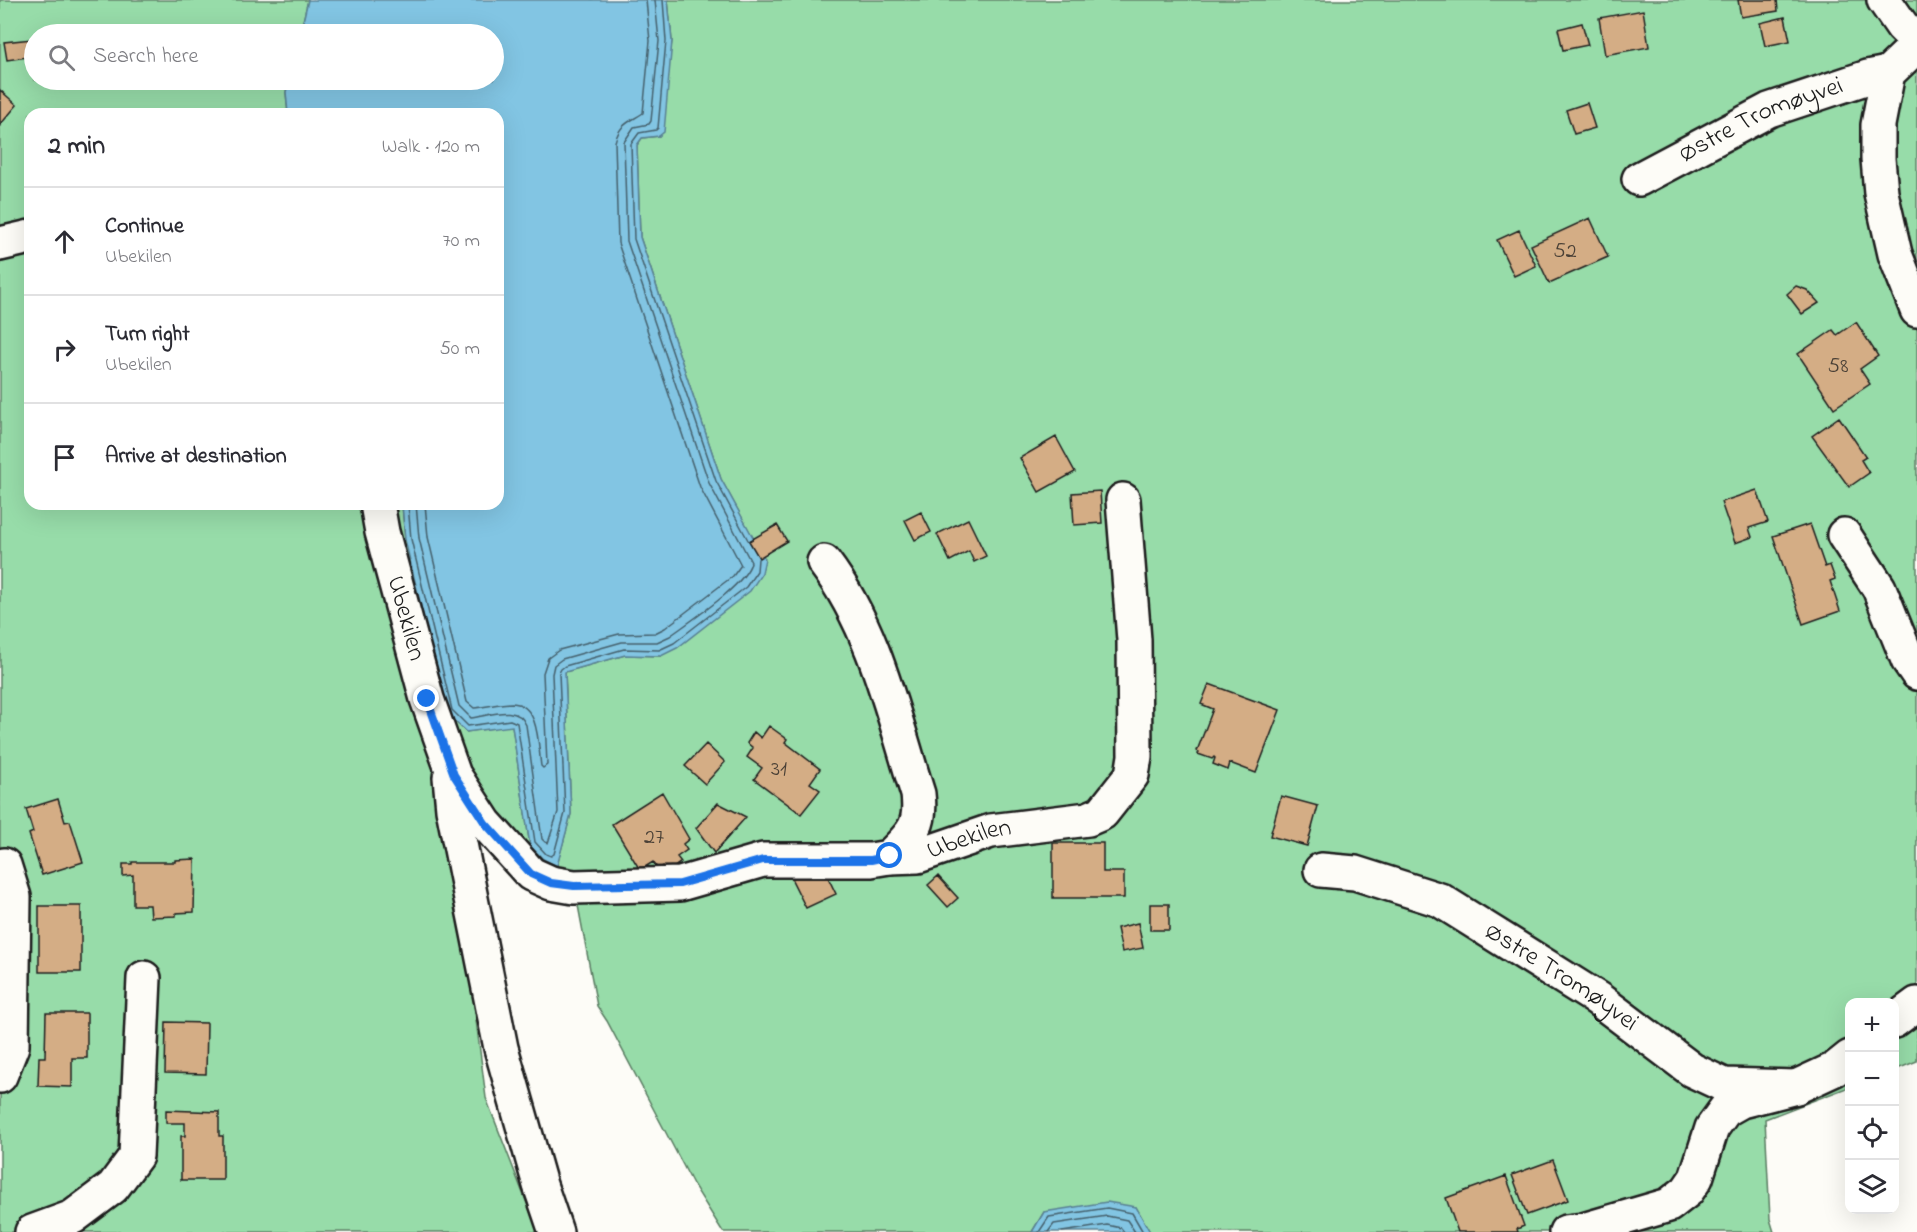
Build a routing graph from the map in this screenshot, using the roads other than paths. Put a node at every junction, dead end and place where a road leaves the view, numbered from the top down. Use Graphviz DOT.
graph roads {
  1 [pos="1884,0"];
  2 [pos="1917,41"];
  3 [pos="1917,49"];
  4 [pos="1888,73"];
  5 [pos="1640,180"];
  6 [pos="24,238"];
  7 [pos="0,244"];
  8 [pos="1917,310"];
  9 [pos="1123,500"];
  10 [pos="378,510"];
  11 [pos="1844,535"];
  12 [pos="824,562"];
  13 [pos="1917,673"];
  14 [pos="454,775"];
  15 [pos="890,856"];
  16 [pos="4,865"];
  17 [pos="1321,870"];
  18 [pos="144,978"];
  19 [pos="1917,1004"];
  20 [pos="1899,1017"];
  21 [pos="1845,1061"];
  22 [pos="0,1076"];
  23 [pos="1797,1087"];
  24 [pos="32,1232"];
  25 [pos="556,1232"];
  26 [pos="1566,1232"];
  1 -- 2 [label="street"];
  3 -- 4 [label="street, Østre Tromøyvei"];
  4 -- 5 [label="street, Østre Tromøyvei"];
  4 -- 8 [label="street, Østre Tromøyvei"];
  6 -- 7 [label="street"];
  9 -- 15 [label="street, Ubekilen"];
  10 -- 14 [label="street, Ubekilen"];
  11 -- 13 [label="street"];
  12 -- 15 [label="street"];
  14 -- 15 [label="street, Ubekilen"];
  14 -- 25 [label="street"];
  16 -- 22 [label="street"];
  17 -- 23 [label="street, Østre Tromøyvei"];
  18 -- 24 [label="street"];
  19 -- 20 [label="street"];
  21 -- 23 [label="street, Østre Tromøyvei"];
  23 -- 26 [label="street, Østre Tromøyvei"];
}
